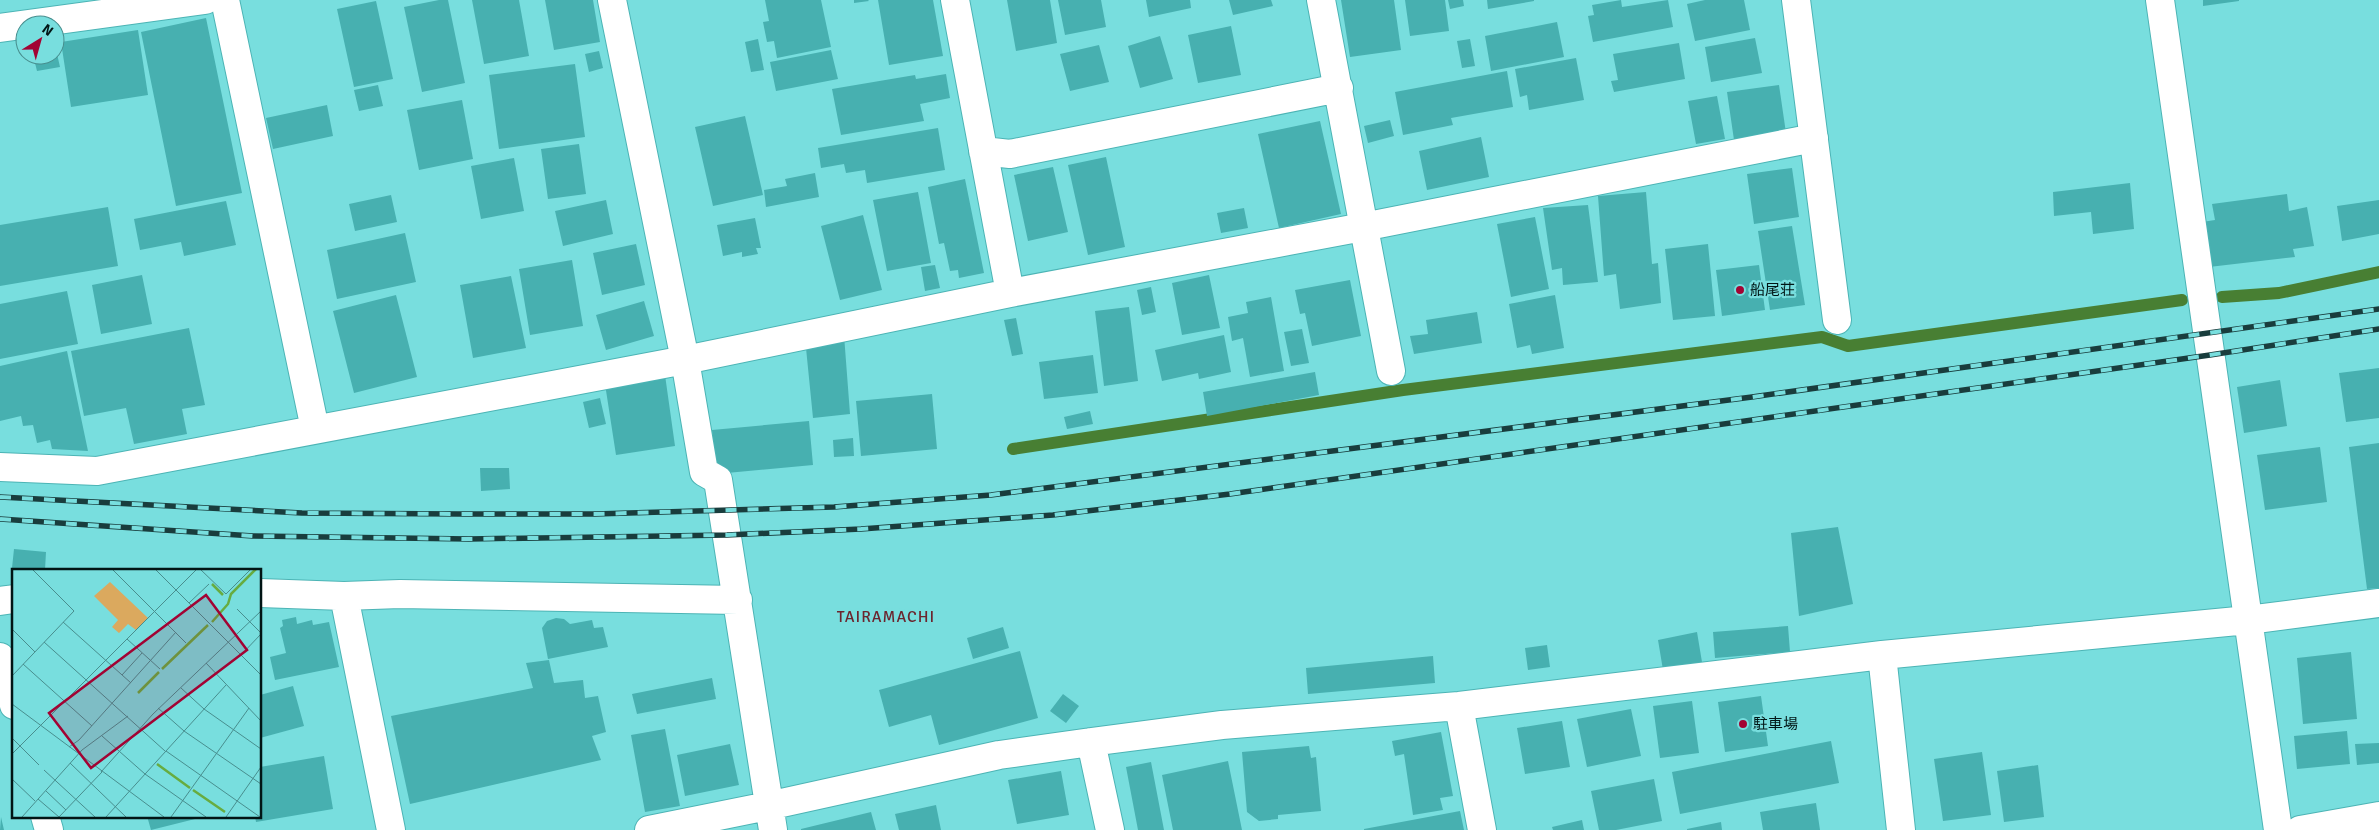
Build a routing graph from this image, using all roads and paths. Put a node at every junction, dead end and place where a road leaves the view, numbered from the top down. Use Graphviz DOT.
graph roads {
  1 [pos="205,0"];
  2 [pos="225,0"];
  3 [pos="612,0"];
  4 [pos="955,0"];
  5 [pos="1321,0"];
  6 [pos="1796,0"];
  7 [pos="2160,0"];
  8 [pos="0,28"];
  9 [pos="1339,88"];
  10 [pos="1814,138"];
  11 [pos="983,151"];
  12 [pos="1363,227"];
  13 [pos="1010,292"];
  14 [pos="1837,320"];
  15 [pos="685,360"];
  16 [pos="1391,371"];
  17 [pos="315,430"];
  18 [pos="0,467"];
  19 [pos="261,593"];
  20 [pos="344,596"];
  21 [pos="738,600"];
  22 [pos="2379,603"];
  23 [pos="2248,620"];
  24 [pos="1882,655"];
  25 [pos="0,657"];
  26 [pos="12,699"];
  27 [pos="1459,706"];
  28 [pos="1090,742"];
  29 [pos="2379,816"];
  30 [pos="771,818"];
  31 [pos="390,830"];
  32 [pos="649,830"];
  33 [pos="1110,830"];
  34 [pos="1482,830"];
  35 [pos="1900,830"];
  36 [pos="2278,830"];
  37 [pos="2300,830"];
  1 -- 8 [label="street"];
  2 -- 17 [label="street"];
  3 -- 15 [label="street"];
  4 -- 11 [label="street"];
  5 -- 9 [label="street"];
  6 -- 10 [label="street"];
  7 -- 23 [label="street"];
  9 -- 11 [label="street"];
  9 -- 12 [label="street"];
  10 -- 12 [label="street"];
  10 -- 14 [label="street"];
  11 -- 13 [label="street"];
  12 -- 13 [label="street"];
  12 -- 16 [label="street"];
  13 -- 15 [label="street"];
  15 -- 17 [label="street"];
  15 -- 21 [label="street"];
  17 -- 18 [label="street"];
  19 -- 20 [label="street"];
  20 -- 21 [label="street"];
  20 -- 31 [label="street"];
  21 -- 30 [label="street"];
  22 -- 23 [label="street"];
  23 -- 24 [label="street"];
  23 -- 36 [label="street"];
  24 -- 27 [label="street"];
  24 -- 35 [label="street"];
  25 -- 26 [label="street"];
  27 -- 28 [label="street"];
  27 -- 34 [label="street"];
  28 -- 30 [label="street"];
  28 -- 33 [label="street"];
  29 -- 37 [label="street"];
  30 -- 32 [label="street"];
}
